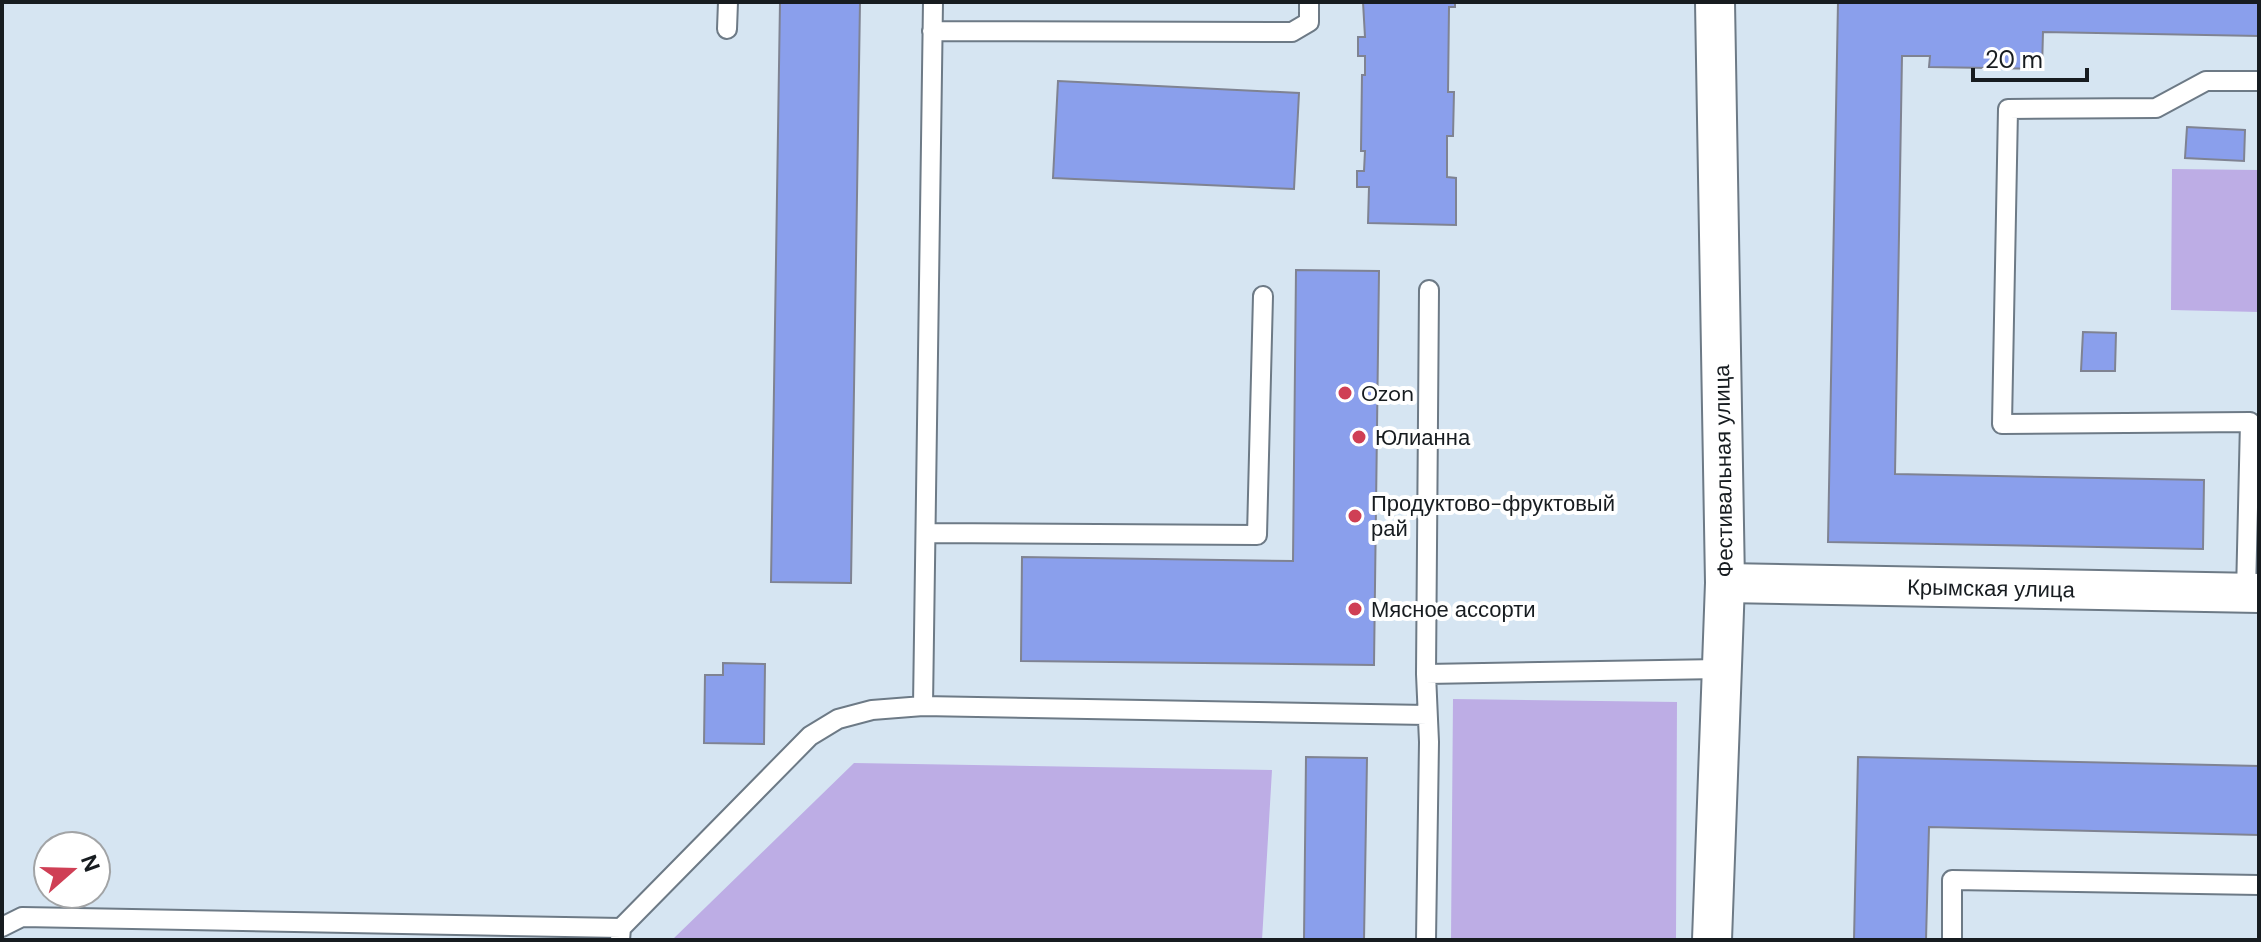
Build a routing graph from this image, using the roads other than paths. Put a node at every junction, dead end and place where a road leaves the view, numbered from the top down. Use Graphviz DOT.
graph roads {
  1 [pos="728,2"];
  2 [pos="933,2"];
  3 [pos="1309,2"];
  4 [pos="1715,2"];
  5 [pos="727,29"];
  6 [pos="932,31"];
  7 [pos="2259,81"];
  8 [pos="1429,290"];
  9 [pos="1263,296"];
  10 [pos="926,533"];
  11 [pos="1725,583"];
  12 [pos="2253,593"];
  13 [pos="1720,669"];
  14 [pos="1426,674"];
  15 [pos="923,706"];
  16 [pos="1427,715"];
  17 [pos="2259,885"];
  18 [pos="2,917"];
  19 [pos="22,917"];
  20 [pos="2,927"];
  21 [pos="621,934"];
  22 [pos="1426,940"];
  23 [pos="1712,940"];
  24 [pos="1952,940"];
  1 -- 5 [label="lane"];
  2 -- 6 [label="lane"];
  3 -- 6 [label="lane"];
  4 -- 11 [label="street, Фестивальная улица"];
  6 -- 10 [label="lane"];
  7 -- 12 [label="lane"];
  8 -- 14 [label="lane"];
  9 -- 10 [label="lane"];
  10 -- 15 [label="lane"];
  11 -- 12 [label="street, Крымская улица"];
  11 -- 13 [label="street, Фестивальная улица"];
  13 -- 14 [label="lane"];
  13 -- 23 [label="street, Фестивальная улица"];
  14 -- 16 [label="lane"];
  15 -- 16 [label="lane"];
  15 -- 21 [label="lane"];
  16 -- 22 [label="lane"];
  17 -- 24 [label="lane"];
  18 -- 19 [label="lane"];
  19 -- 20 [label="lane"];
  19 -- 21 [label="lane"];
}
